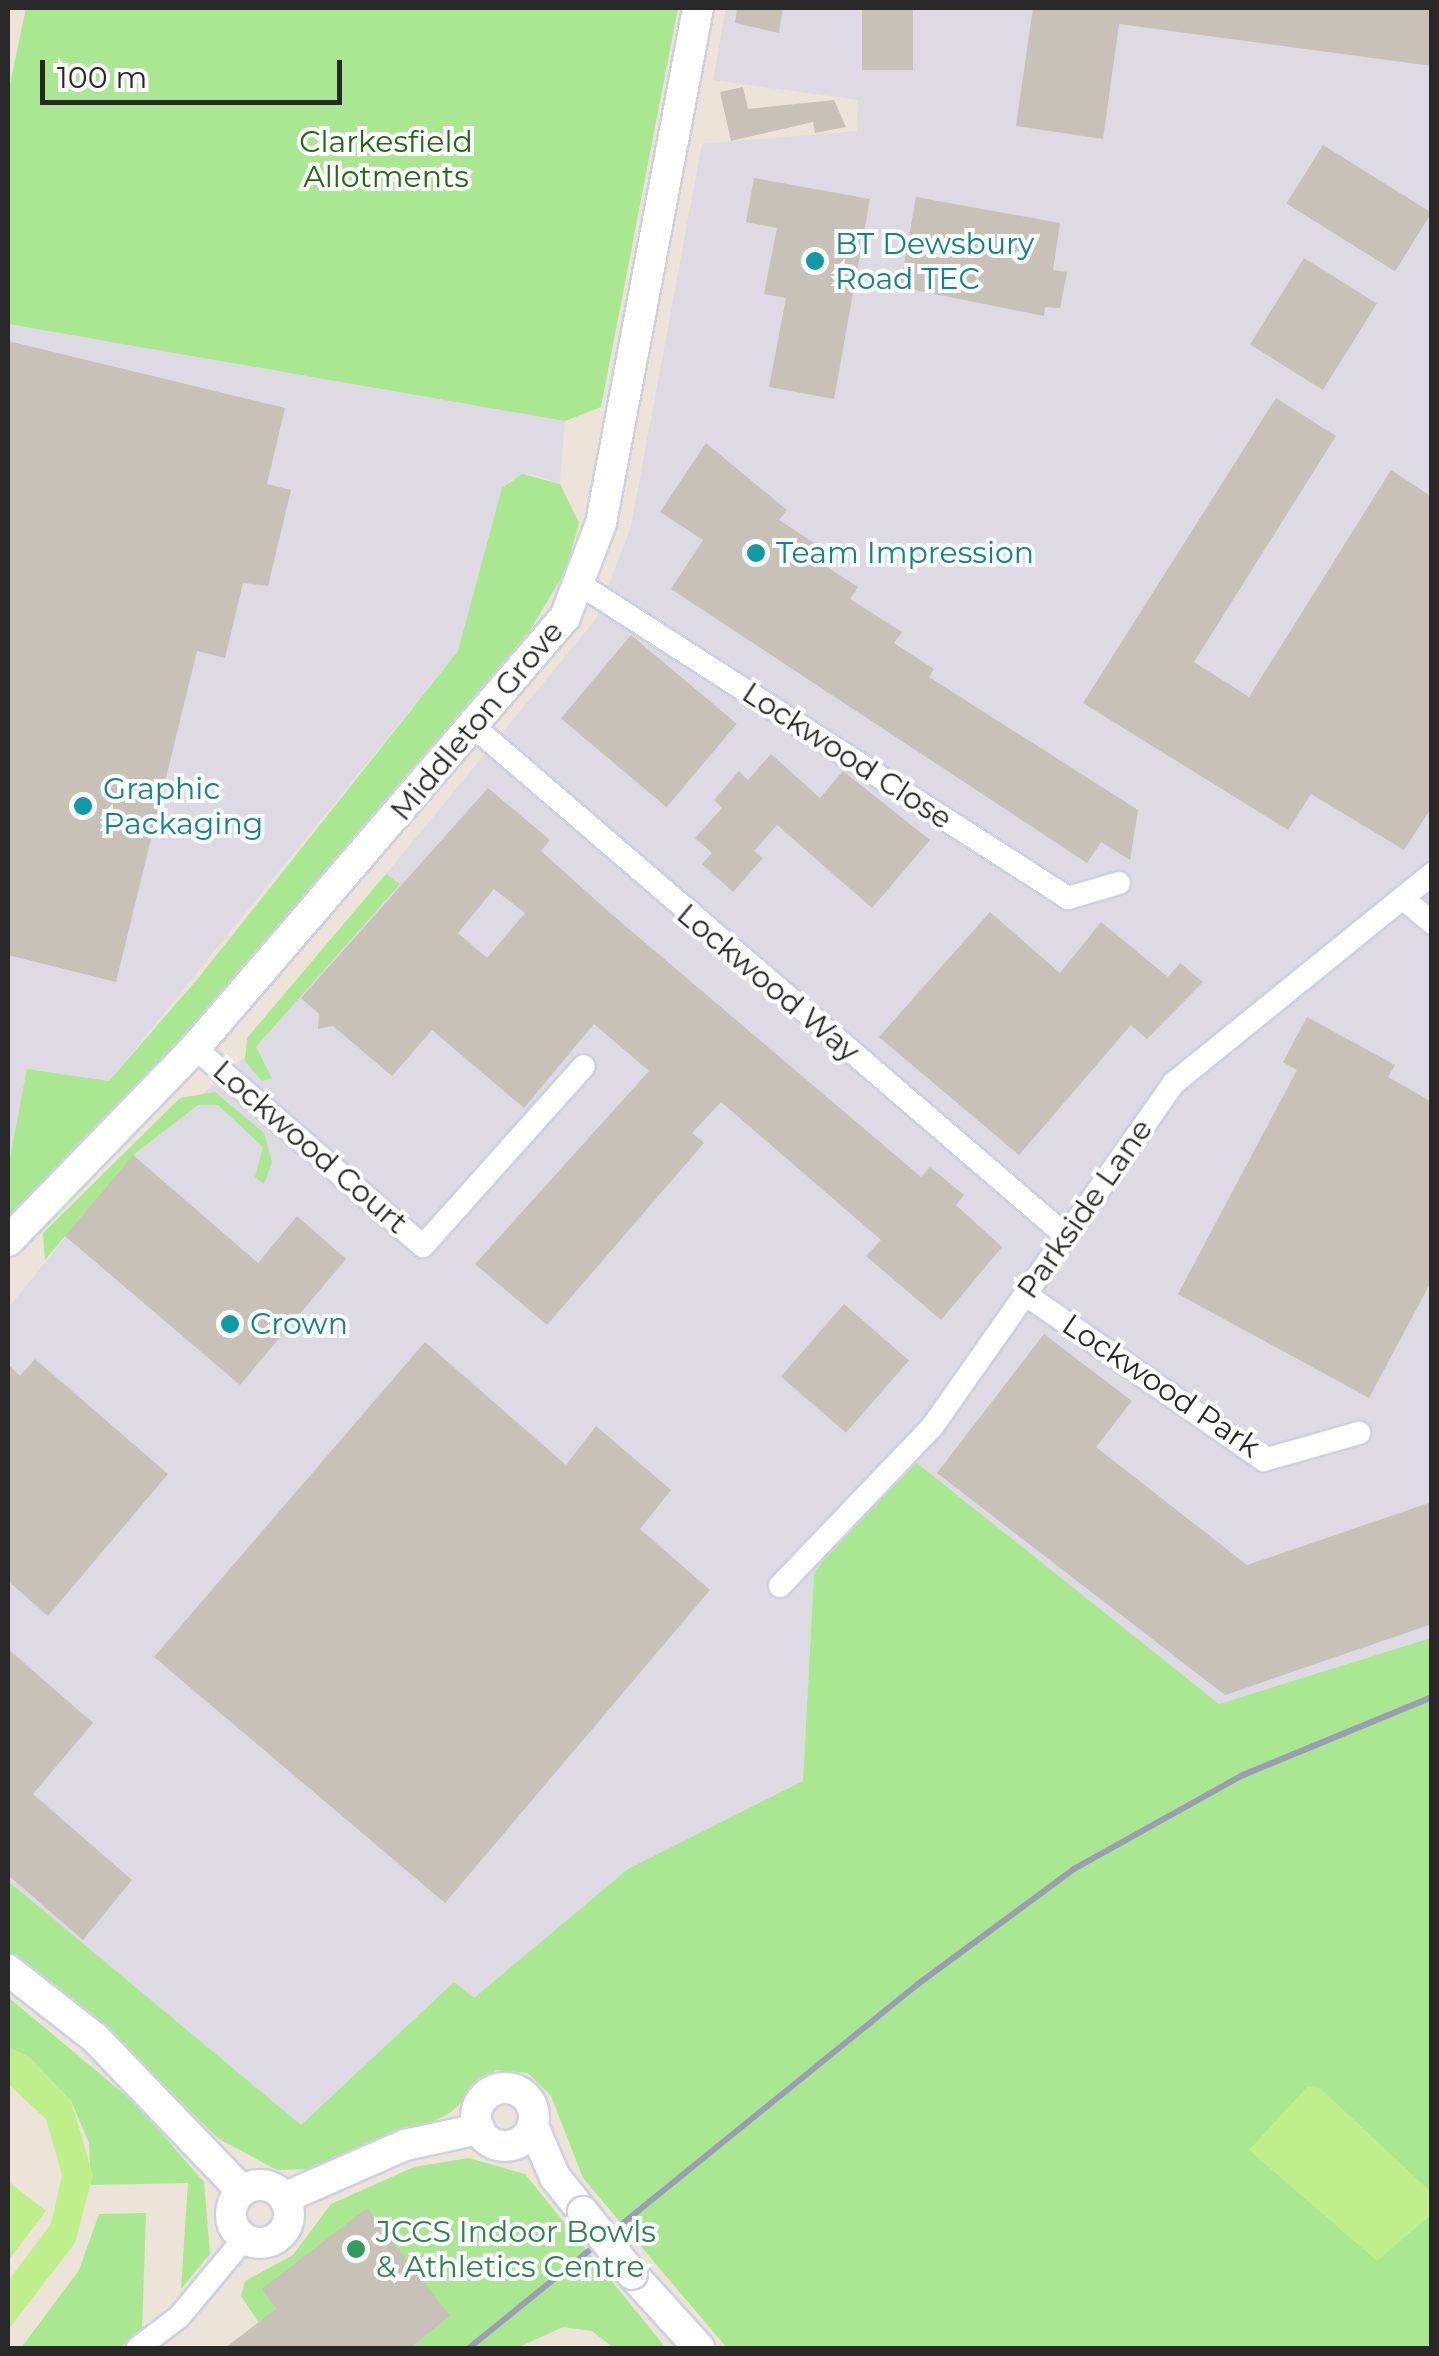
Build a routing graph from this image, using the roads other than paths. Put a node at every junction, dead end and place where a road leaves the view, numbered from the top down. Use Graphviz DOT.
graph roads {
  1 [pos="698,8"];
  2 [pos="581,585"];
  3 [pos="474,727"];
  4 [pos="1432,874"];
  5 [pos="1119,882"];
  6 [pos="1406,901"];
  7 [pos="1432,923"];
  8 [pos="196,1048"];
  9 [pos="584,1066"];
  10 [pos="1065,1235"];
  11 [pos="8,1242"];
  12 [pos="1026,1294"];
  13 [pos="1358,1432"];
  14 [pos="780,1586"];
  15 [pos="8,1970"];
  16 [pos="532,2126"];
  17 [pos="479,2129"];
  18 [pos="507,2146"];
  19 [pos="555,2177"];
  20 [pos="242,2191"];
  21 [pos="284,2198"];
  22 [pos="244,2239"];
  23 [pos="138,2348"];
  24 [pos="699,2348"];
  1 -- 2 [label="street, Middleton Grove"];
  2 -- 3 [label="street, Middleton Grove"];
  2 -- 5 [label="street, Lockwood Close"];
  3 -- 8 [label="street, Middleton Grove"];
  3 -- 10 [label="street, Lockwood Way"];
  4 -- 6 [label="street, Parkside Lane"];
  6 -- 7 [label="street"];
  6 -- 10 [label="street, Parkside Lane"];
  8 -- 9 [label="street, Lockwood Court"];
  8 -- 11 [label="street, Middleton Grove"];
  10 -- 12 [label="street, Parkside Lane"];
  12 -- 13 [label="street, Lockwood Park"];
  12 -- 14 [label="street, Parkside Lane"];
  15 -- 20 [label="street"];
  16 -- 17 [label="street"];
  16 -- 18 [label="street"];
  16 -- 19 [label="street"];
  17 -- 18 [label="street"];
  17 -- 21 [label="street"];
  18 -- 19 [label="street"];
  19 -- 24 [label="street, bridge"];
  20 -- 21 [label="street"];
  20 -- 22 [label="street"];
  21 -- 22 [label="street"];
  22 -- 23 [label="street"];
}
